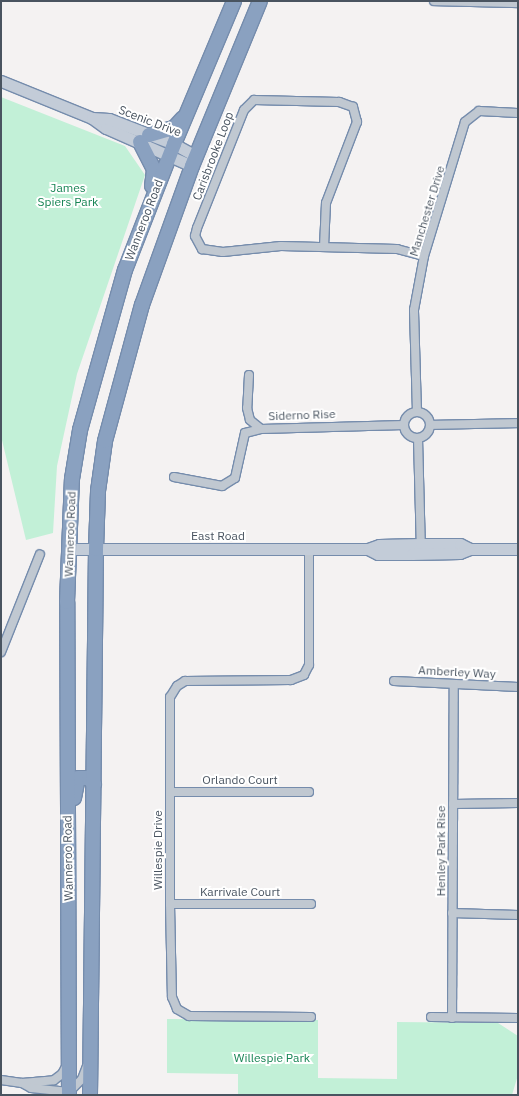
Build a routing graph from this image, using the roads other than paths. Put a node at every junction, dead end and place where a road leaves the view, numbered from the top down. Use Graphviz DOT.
graph roads {
  1 [pos="234,1"];
  2 [pos="260,1"];
  3 [pos="434,1"];
  4 [pos="483,2"];
  5 [pos="518,3"];
  6 [pos="1,81"];
  7 [pos="518,113"];
  8 [pos="187,114"];
  9 [pos="144,139"];
  10 [pos="172,149"];
  11 [pos="194,161"];
  12 [pos="148,208"];
  13 [pos="324,247"];
  14 [pos="424,256"];
  15 [pos="249,375"];
  16 [pos="417,412"];
  17 [pos="518,423"];
  18 [pos="431,424"];
  19 [pos="404,425"];
  20 [pos="261,429"];
  21 [pos="418,438"];
  22 [pos="174,478"];
  23 [pos="68,549"];
  24 [pos="96,549"];
  25 [pos="421,549"];
  26 [pos="309,550"];
  27 [pos="518,550"];
  28 [pos="40,554"];
  29 [pos="1,652"];
  30 [pos="394,681"];
  31 [pos="454,684"];
  32 [pos="518,687"];
  33 [pos="94,784"];
  34 [pos="170,792"];
  35 [pos="309,792"];
  36 [pos="518,803"];
  37 [pos="453,804"];
  38 [pos="68,888"];
  39 [pos="170,904"];
  40 [pos="311,904"];
  41 [pos="452,913"];
  42 [pos="518,915"];
  43 [pos="311,1017"];
  44 [pos="431,1017"];
  45 [pos="452,1018"];
  46 [pos="518,1018"];
  47 [pos="90,1060"];
  48 [pos="68,1063"];
  49 [pos="1,1080"];
  50 [pos="22,1083"];
  51 [pos="69,1094"];
  52 [pos="90,1095"];
  1 -- 8 [label="highway, Wanneroo Road"];
  2 -- 11 [label="highway, Wanneroo Road"];
  3 -- 4 [label="street"];
  4 -- 5 [label="street"];
  6 -- 9 [label="street, Scenic Drive"];
  7 -- 14 [label="street, Manchester Drive"];
  8 -- 9 [label="highway"];
  8 -- 10 [label="highway, Wanneroo Road"];
  9 -- 10 [label="street, Scenic Drive"];
  9 -- 12 [label="highway"];
  10 -- 11 [label="street, Scenic Drive"];
  10 -- 12 [label="highway, Wanneroo Road"];
  11 -- 24 [label="highway, Wanneroo Road"];
  12 -- 23 [label="highway, Wanneroo Road"];
  13 -- 13 [label="street, Carisbrooke Loop"];
  13 -- 14 [label="street, Carisbrooke Loop"];
  14 -- 16 [label="street, Manchester Drive"];
  15 -- 20 [label="street, Siderno Rise"];
  16 -- 18 [label="street"];
  16 -- 19 [label="street"];
  17 -- 18 [label="street"];
  18 -- 21 [label="street"];
  19 -- 20 [label="street, Siderno Rise"];
  19 -- 21 [label="street"];
  20 -- 22 [label="street"];
  21 -- 25 [label="street"];
  23 -- 24 [label="street, East Road"];
  23 -- 38 [label="highway, Wanneroo Road"];
  24 -- 26 [label="street, East Road"];
  24 -- 33 [label="highway, Wanneroo Road"];
  25 -- 26 [label="street, East Road"];
  25 -- 27 [label="street, East Road"];
  26 -- 34 [label="street, Willespie Drive"];
  28 -- 29 [label="street"];
  30 -- 31 [label="street, Amberley Way"];
  31 -- 32 [label="street, Amberley Way"];
  31 -- 37 [label="street, Henley Park Rise"];
  33 -- 38 [label="highway"];
  33 -- 47 [label="highway, Wanneroo Road"];
  34 -- 35 [label="street, Orlando Court"];
  34 -- 39 [label="street, Willespie Drive"];
  36 -- 37 [label="street"];
  37 -- 41 [label="street, Henley Park Rise"];
  38 -- 48 [label="highway, Wanneroo Road"];
  39 -- 40 [label="street, Karrivale Court"];
  39 -- 43 [label="street, Willespie Drive"];
  41 -- 42 [label="street"];
  41 -- 45 [label="street, Henley Park Rise"];
  44 -- 45 [label="street"];
  45 -- 46 [label="street"];
  47 -- 51 [label="street"];
  47 -- 52 [label="highway, Wanneroo Road"];
  48 -- 50 [label="street"];
  48 -- 51 [label="highway, Wanneroo Road"];
  49 -- 50 [label="street"];
  50 -- 51 [label="street"];
}
